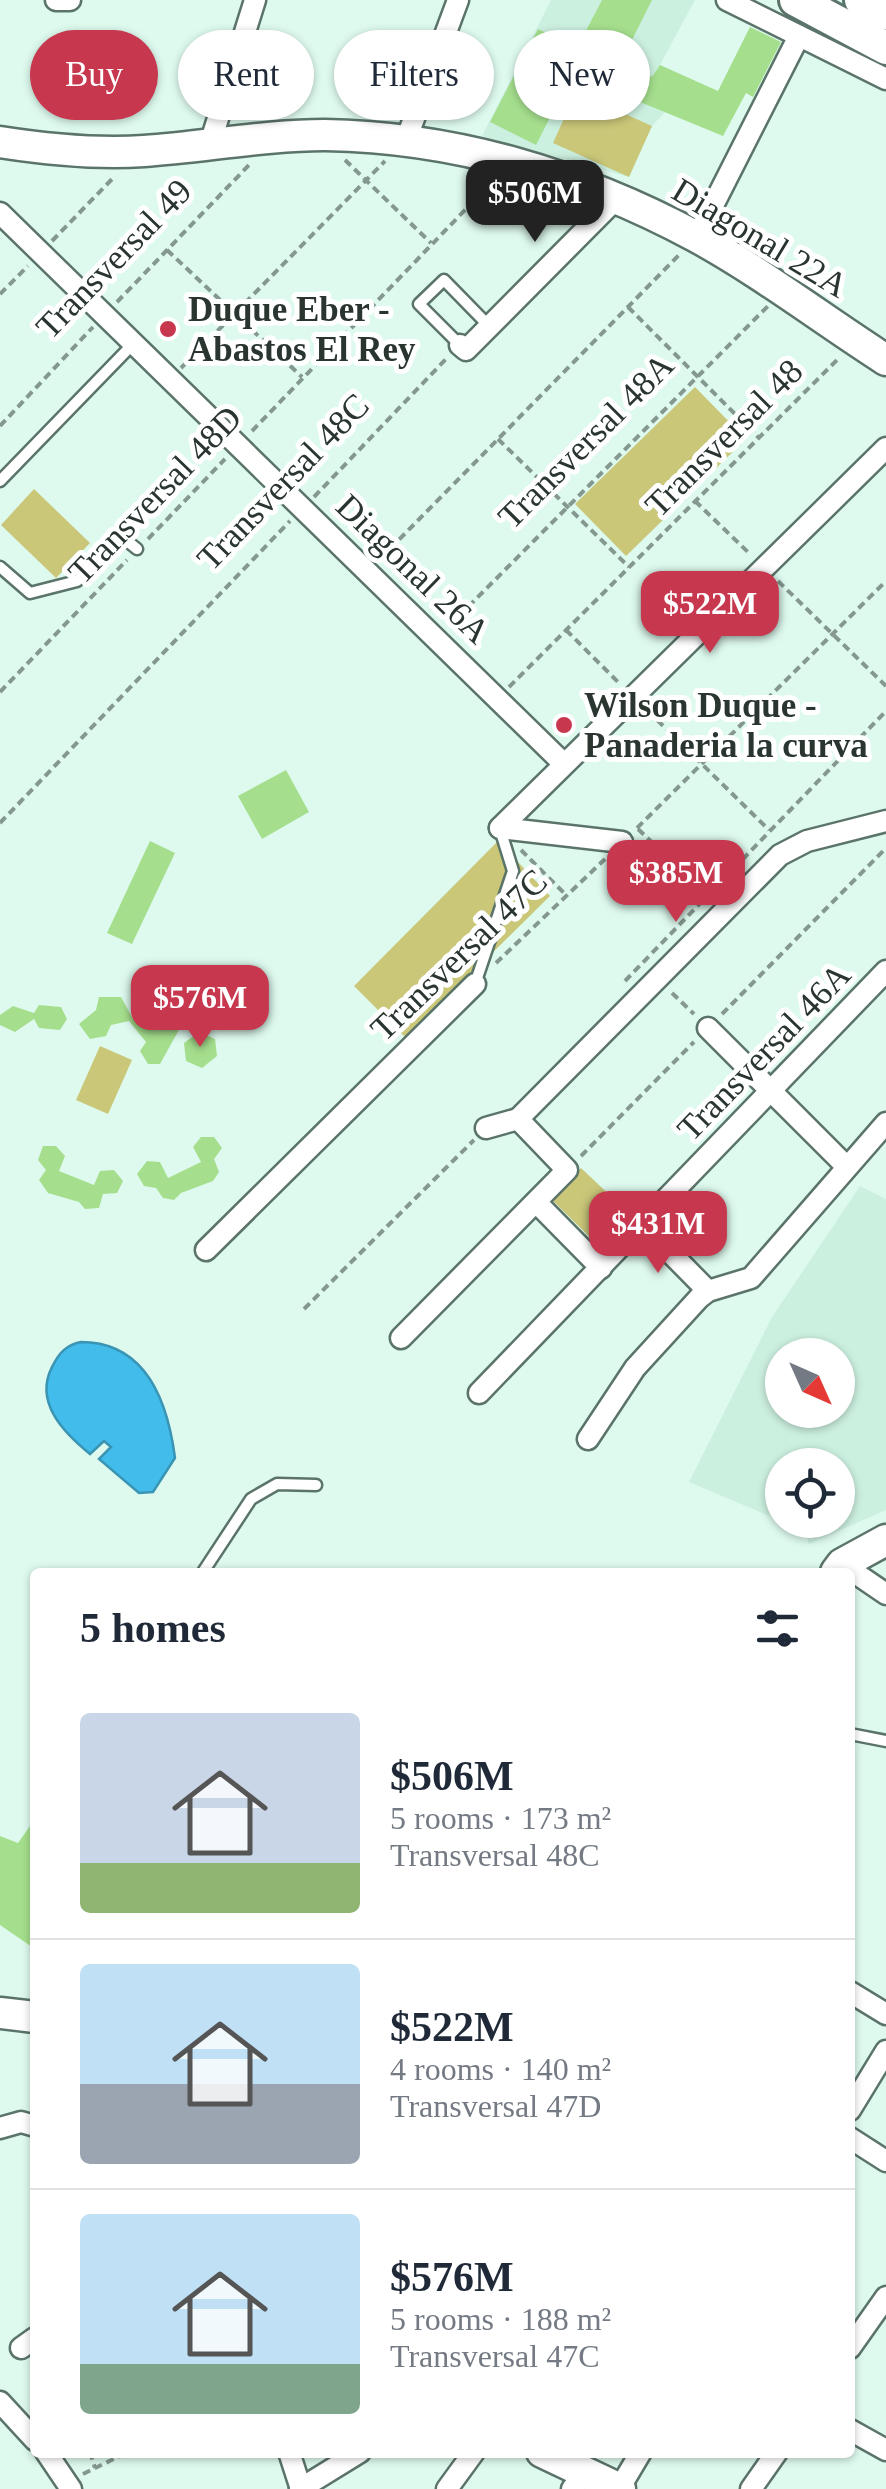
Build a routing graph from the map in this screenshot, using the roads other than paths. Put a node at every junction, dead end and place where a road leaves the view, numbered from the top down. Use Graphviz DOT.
graph roads {
  1 [pos="255,0"];
  2 [pos="458,0"];
  3 [pos="728,0"];
  4 [pos="796,0"];
  5 [pos="799,36"];
  6 [pos="886,48"];
  7 [pos="886,79"];
  8 [pos="406,140"];
  9 [pos="3,143"];
  10 [pos="210,144"];
  11 [pos="616,199"];
  12 [pos="0,213"];
  13 [pos="697,237"];
  14 [pos="490,327"];
  15 [pos="134,343"];
  16 [pos="460,345"];
  17 [pos="886,360"];
  18 [pos="886,448"];
  19 [pos="0,481"];
  20 [pos="138,550"];
  21 [pos="0,567"];
  22 [pos="564,764"];
  23 [pos="886,821"];
  24 [pos="500,828"];
  25 [pos="629,835"];
  26 [pos="886,971"];
  27 [pos="475,984"];
  28 [pos="708,1028"];
  29 [pos="772,1092"];
  30 [pos="518,1119"];
  31 [pos="886,1123"];
  32 [pos="486,1128"];
  33 [pos="847,1167"];
  34 [pos="536,1202"];
  35 [pos="644,1226"];
  36 [pos="206,1250"];
  37 [pos="601,1268"];
  38 [pos="708,1290"];
  39 [pos="401,1338"];
  40 [pos="479,1392"];
  41 [pos="588,1439"];
  42 [pos="316,1484"];
  43 [pos="886,1540"];
  44 [pos="207,1568"];
  45 [pos="839,1568"];
  46 [pos="855,1577"];
  47 [pos="886,1594"];
  48 [pos="855,1735"];
  49 [pos="886,1740"];
  50 [pos="855,1995"];
  51 [pos="0,2013"];
  52 [pos="886,2014"];
  53 [pos="30,2016"];
  54 [pos="886,2051"];
  55 [pos="855,2102"];
  56 [pos="30,2125"];
  57 [pos="0,2128"];
  58 [pos="855,2141"];
  59 [pos="886,2161"];
  60 [pos="886,2296"];
  61 [pos="855,2341"];
  62 [pos="0,2402"];
  63 [pos="855,2433"];
  64 [pos="30,2435"];
  65 [pos="886,2450"];
  66 [pos="49,2458"];
  67 [pos="291,2458"];
  68 [pos="350,2458"];
  69 [pos="470,2458"];
  70 [pos="549,2458"];
  71 [pos="637,2458"];
  72 [pos="773,2458"];
  73 [pos="578,2481"];
  74 [pos="64,2486"];
  75 [pos="300,2489"];
  76 [pos="447,2489"];
  77 [pos="619,2489"];
  78 [pos="751,2489"];
  1 -- 10 [label="street"];
  2 -- 8 [label="street"];
  3 -- 5 [label="street"];
  4 -- 6 [label="main road"];
  5 -- 7 [label="street"];
  5 -- 13 [label="street"];
  8 -- 10 [label="street, Diagonal 22A"];
  8 -- 11 [label="street, Diagonal 22A"];
  9 -- 10 [label="street, Diagonal 22A"];
  11 -- 13 [label="street, Diagonal 22A"];
  11 -- 14 [label="street"];
  12 -- 15 [label="street, Diagonal 26A"];
  13 -- 17 [label="street, Diagonal 22A"];
  14 -- 16 [label="street"];
  14 -- 16 [label="lane"];
  15 -- 19 [label="lane"];
  15 -- 22 [label="street, Diagonal 26A"];
  18 -- 22 [label="street"];
  20 -- 21 [label="lane"];
  22 -- 24 [label="street"];
  23 -- 30 [label="street"];
  24 -- 25 [label="street"];
  24 -- 27 [label="lane"];
  26 -- 29 [label="street, Transversal 46A"];
  27 -- 36 [label="street, Transversal 47C"];
  28 -- 29 [label="street"];
  29 -- 33 [label="street"];
  29 -- 35 [label="street, Transversal 46A"];
  30 -- 32 [label="street"];
  30 -- 34 [label="street"];
  31 -- 33 [label="street"];
  33 -- 38 [label="street"];
  34 -- 37 [label="street"];
  34 -- 39 [label="street"];
  35 -- 37 [label="street, Transversal 46A"];
  35 -- 38 [label="street"];
  37 -- 40 [label="street, Transversal 46A"];
  38 -- 41 [label="street"];
  42 -- 44 [label="lane"];
  43 -- 45 [label="street"];
  46 -- 47 [label="street"];
  48 -- 49 [label="lane"];
  50 -- 52 [label="street"];
  51 -- 53 [label="street"];
  54 -- 55 [label="street"];
  56 -- 57 [label="street"];
  58 -- 59 [label="street"];
  60 -- 61 [label="street"];
  62 -- 64 [label="street"];
  63 -- 65 [label="street"];
  66 -- 74 [label="street"];
  67 -- 75 [label="street"];
  68 -- 75 [label="street"];
  69 -- 76 [label="street"];
  70 -- 73 [label="street"];
  71 -- 77 [label="street"];
  72 -- 78 [label="street"];
  73 -- 77 [label="street"];
}
